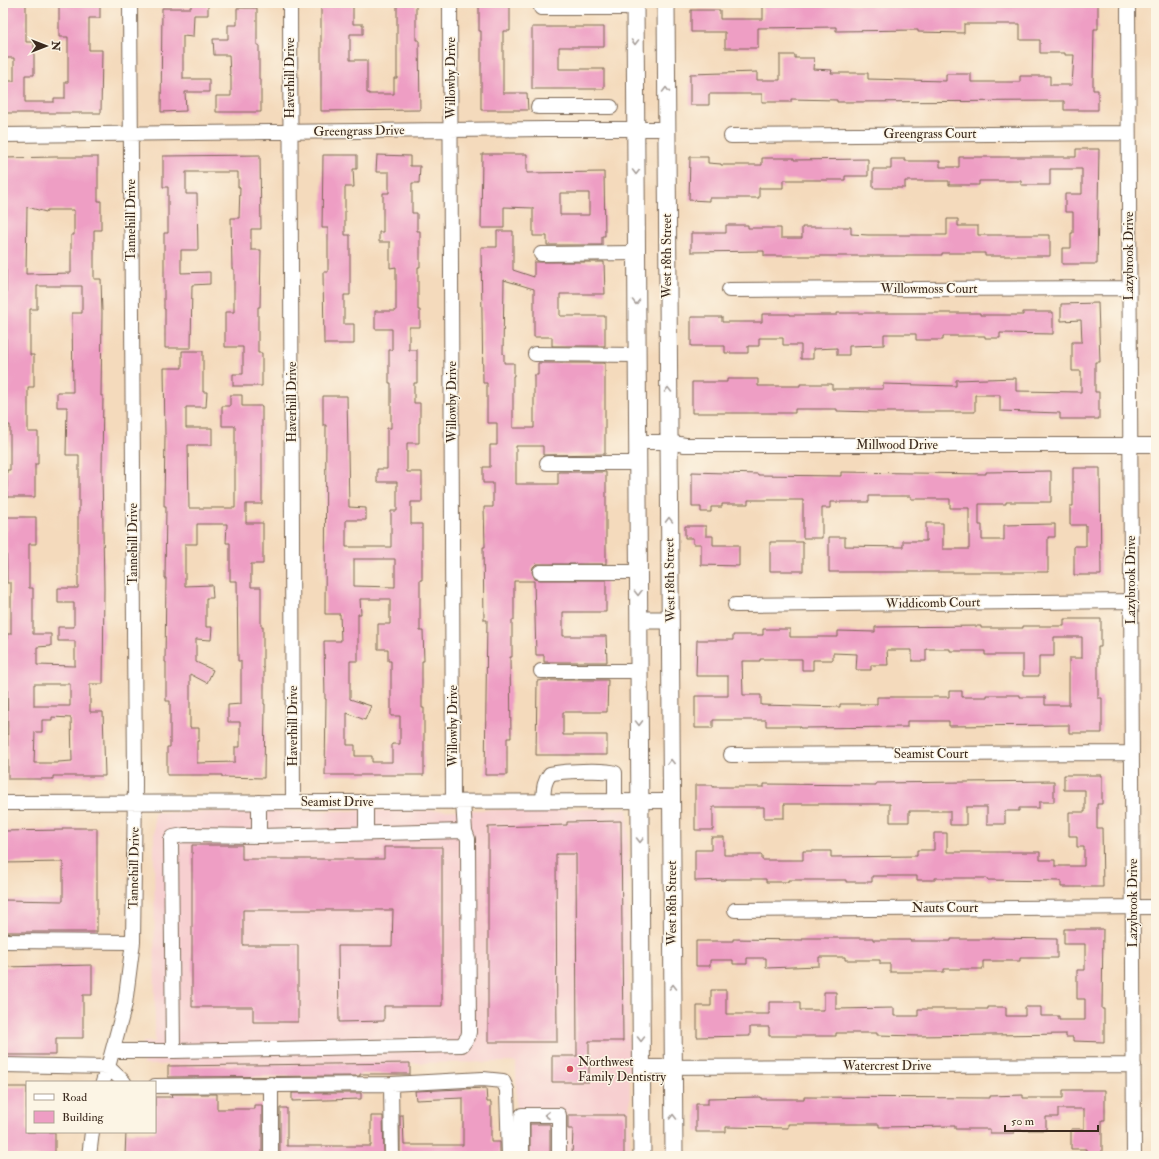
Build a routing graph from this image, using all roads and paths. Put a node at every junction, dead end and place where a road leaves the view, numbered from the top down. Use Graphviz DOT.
graph roads {
  1 [pos="130,3"];
  2 [pos="290,3"];
  3 [pos="450,3"];
  4 [pos="666,3"];
  5 [pos="1128,3"];
  6 [pos="635,5"];
  7 [pos="541,8"];
  8 [pos="546,129"];
  9 [pos="636,129"];
  10 [pos="667,129"];
  11 [pos="451,130"];
  12 [pos="611,130"];
  13 [pos="290,132"];
  14 [pos="1128,133"];
  15 [pos="131,134"];
  16 [pos="3,135"];
  17 [pos="731,136"];
  18 [pos="636,253"];
  19 [pos="541,254"];
  20 [pos="1129,288"];
  21 [pos="729,290"];
  22 [pos="536,354"];
  23 [pos="637,355"];
  24 [pos="638,442"];
  25 [pos="668,442"];
  26 [pos="1130,445"];
  27 [pos="1156,445"];
  28 [pos="638,463"];
  29 [pos="547,464"];
  30 [pos="540,572"];
  31 [pos="638,572"];
  32 [pos="1131,601"];
  33 [pos="734,605"];
  34 [pos="638,620"];
  35 [pos="670,620"];
  36 [pos="541,671"];
  37 [pos="638,671"];
  38 [pos="1132,753"];
  39 [pos="731,755"];
  40 [pos="543,801"];
  41 [pos="615,801"];
  42 [pos="640,801"];
  43 [pos="671,801"];
  44 [pos="135,802"];
  45 [pos="259,802"];
  46 [pos="293,802"];
  47 [pos="366,802"];
  48 [pos="458,802"];
  49 [pos="3,803"];
  50 [pos="464,831"];
  51 [pos="366,833"];
  52 [pos="259,836"];
  53 [pos="1132,907"];
  54 [pos="1156,907"];
  55 [pos="735,910"];
  56 [pos="3,940"];
  57 [pos="133,942"];
  58 [pos="113,1051"];
  59 [pos="173,1052"];
  60 [pos="3,1065"];
  61 [pos="1134,1065"];
  62 [pos="108,1067"];
  63 [pos="641,1067"];
  64 [pos="673,1067"];
  65 [pos="103,1081"];
  66 [pos="123,1081"];
  67 [pos="271,1084"];
  68 [pos="392,1084"];
  69 [pos="156,1086"];
  70 [pos="92,1133"];
  71 [pos="89,1156"];
  72 [pos="271,1156"];
  73 [pos="392,1156"];
  74 [pos="509,1156"];
  75 [pos="522,1156"];
  76 [pos="559,1156"];
  77 [pos="642,1156"];
  78 [pos="674,1156"];
  79 [pos="1134,1156"];
  1 -- 15 [label="street, Tannehill Drive"];
  2 -- 13 [label="street, Haverhill Drive"];
  3 -- 11 [label="street, Willowby Drive"];
  10 -- 4 [label="main road, West 18th Street, one-way"];
  5 -- 14 [label="street, Lazybrook Drive"];
  6 -- 7 [label="street"];
  6 -- 9 [label="main road, one-way"];
  8 -- 11 [label="street, Greengrass Drive"];
  8 -- 12 [label="street, Greengrass Drive"];
  8 -- 12 [label="street"];
  9 -- 10 [label="street, Greengrass Drive"];
  9 -- 12 [label="street, Greengrass Drive"];
  9 -- 18 [label="main road, one-way"];
  25 -- 10 [label="main road, West 18th Street, one-way"];
  11 -- 13 [label="street, Greengrass Drive"];
  11 -- 48 [label="street, Willowby Drive"];
  13 -- 15 [label="street, Greengrass Drive"];
  13 -- 46 [label="street, Haverhill Drive"];
  14 -- 17 [label="street, Greengrass Court"];
  14 -- 20 [label="street, Lazybrook Drive"];
  15 -- 16 [label="street, Greengrass Drive"];
  15 -- 44 [label="street, Tannehill Drive"];
  18 -- 19 [label="street"];
  18 -- 23 [label="main road, one-way"];
  20 -- 21 [label="street, Willowmoss Court"];
  20 -- 26 [label="street, Lazybrook Drive"];
  22 -- 23 [label="street"];
  23 -- 24 [label="main road"];
  24 -- 25 [label="street, Millwood Drive"];
  24 -- 28 [label="main road"];
  25 -- 26 [label="street, Millwood Drive"];
  35 -- 25 [label="main road, West 18th Street, one-way"];
  26 -- 27 [label="street, Millwood Drive"];
  26 -- 32 [label="street, Lazybrook Drive"];
  28 -- 29 [label="street"];
  28 -- 31 [label="main road"];
  30 -- 31 [label="street"];
  31 -- 34 [label="main road, one-way"];
  32 -- 33 [label="street, Widdicomb Court"];
  32 -- 38 [label="street, Lazybrook Drive"];
  34 -- 35 [label="main road"];
  34 -- 37 [label="main road"];
  43 -- 35 [label="main road, West 18th Street, one-way"];
  36 -- 37 [label="street"];
  37 -- 42 [label="main road, one-way"];
  38 -- 39 [label="street, Seamist Court"];
  38 -- 53 [label="street, Lazybrook Drive"];
  40 -- 41 [label="street, Seamist Drive"];
  40 -- 41 [label="street"];
  40 -- 48 [label="street, Seamist Drive"];
  41 -- 42 [label="street, Seamist Drive"];
  42 -- 43 [label="street, Seamist Drive"];
  42 -- 63 [label="main road, one-way"];
  64 -- 43 [label="main road, West 18th Street, one-way"];
  44 -- 45 [label="street, Seamist Drive"];
  44 -- 49 [label="street, Seamist Drive"];
  44 -- 57 [label="street, Tannehill Drive"];
  45 -- 46 [label="street, Seamist Drive"];
  45 -- 52 [label="street"];
  46 -- 47 [label="street, Seamist Drive"];
  47 -- 48 [label="street, Seamist Drive"];
  47 -- 51 [label="street"];
  48 -- 50 [label="street, Willowby Drive"];
  50 -- 51 [label="street"];
  50 -- 59 [label="street, Willowby Drive"];
  51 -- 52 [label="street"];
  52 -- 59 [label="street"];
  53 -- 54 [label="street, Nauts Court"];
  53 -- 55 [label="street, Nauts Court"];
  53 -- 61 [label="street, Lazybrook Drive"];
  56 -- 57 [label="street"];
  57 -- 58 [label="street, Tannehill Drive"];
  58 -- 59 [label="street"];
  58 -- 62 [label="street, Tannehill Drive"];
  60 -- 62 [label="street"];
  61 -- 64 [label="street, Watercrest Drive"];
  61 -- 79 [label="street, Lazybrook Drive"];
  62 -- 65 [label="street, Tannehill Drive"];
  62 -- 66 [label="street"];
  63 -- 64 [label="street, Watercrest Drive"];
  63 -- 77 [label="main road"];
  78 -- 64 [label="main road, West 18th Street, one-way"];
  67 -- 68 [label="street"];
  67 -- 69 [label="street"];
  67 -- 72 [label="street"];
  68 -- 73 [label="street"];
  68 -- 74 [label="street"];
  70 -- 71 [label="street"];
  76 -- 75 [label="street, one-way"];
}
